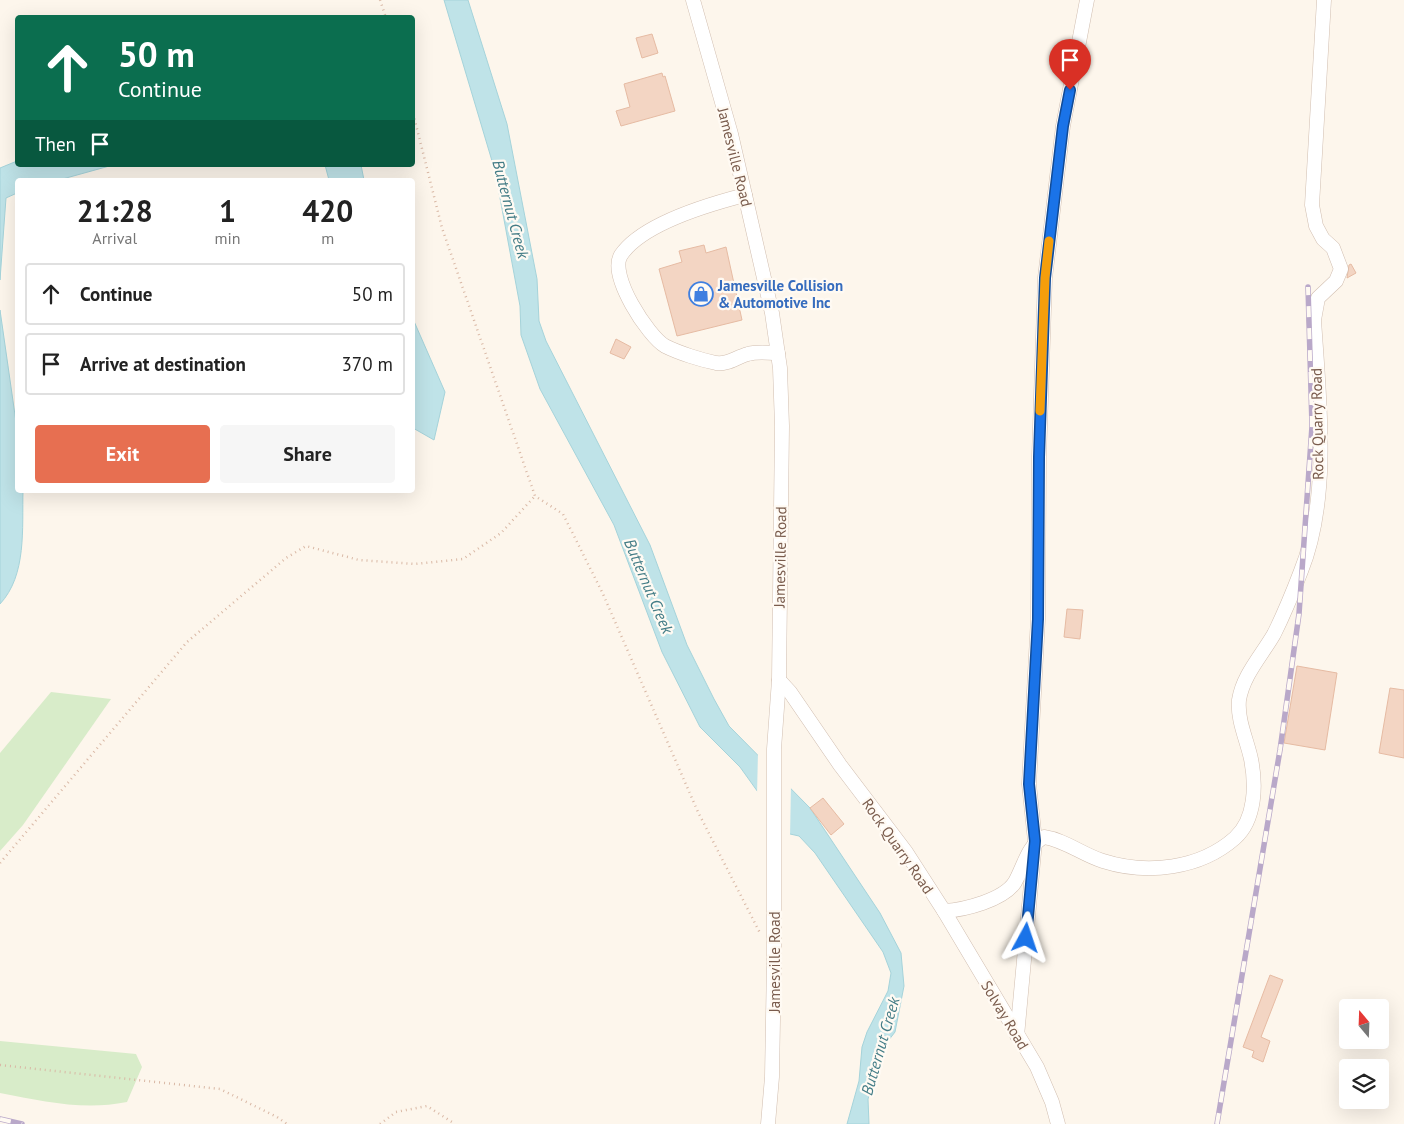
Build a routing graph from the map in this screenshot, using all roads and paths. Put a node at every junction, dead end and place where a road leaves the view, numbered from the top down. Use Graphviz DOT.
graph roads {
  1 [pos="380,0"];
  2 [pos="693,0"];
  3 [pos="1087,0"];
  4 [pos="1324,0"];
  5 [pos="385,15"];
  6 [pos="415,121"];
  7 [pos="745,195"];
  8 [pos="778,353"];
  9 [pos="536,496"];
  10 [pos="779,680"];
  11 [pos="1035,841"];
  12 [pos="0,863"];
  13 [pos="944,911"];
  14 [pos="761,934"];
  15 [pos="1017,1036"];
  16 [pos="0,1066"];
  17 [pos="287,1124"];
  18 [pos="380,1124"];
  19 [pos="455,1124"];
  20 [pos="768,1124"];
  21 [pos="1058,1124"];
  1 -- 5 [label="path"];
  2 -- 7 [label="street, Jamesville Road"];
  3 -- 11 [label="street"];
  4 -- 11 [label="street, Rock Quarry Road"];
  6 -- 9 [label="path"];
  7 -- 8 [label="street, Jamesville Road"];
  7 -- 8 [label="street"];
  8 -- 10 [label="street, Jamesville Road"];
  9 -- 12 [label="path"];
  9 -- 14 [label="path"];
  10 -- 13 [label="street, Rock Quarry Road"];
  10 -- 20 [label="street, Jamesville Road"];
  11 -- 13 [label="street"];
  11 -- 15 [label="street"];
  13 -- 15 [label="street, Solvay Road"];
  15 -- 21 [label="street, Solvay Road"];
  16 -- 17 [label="path"];
  18 -- 19 [label="path"];
}
